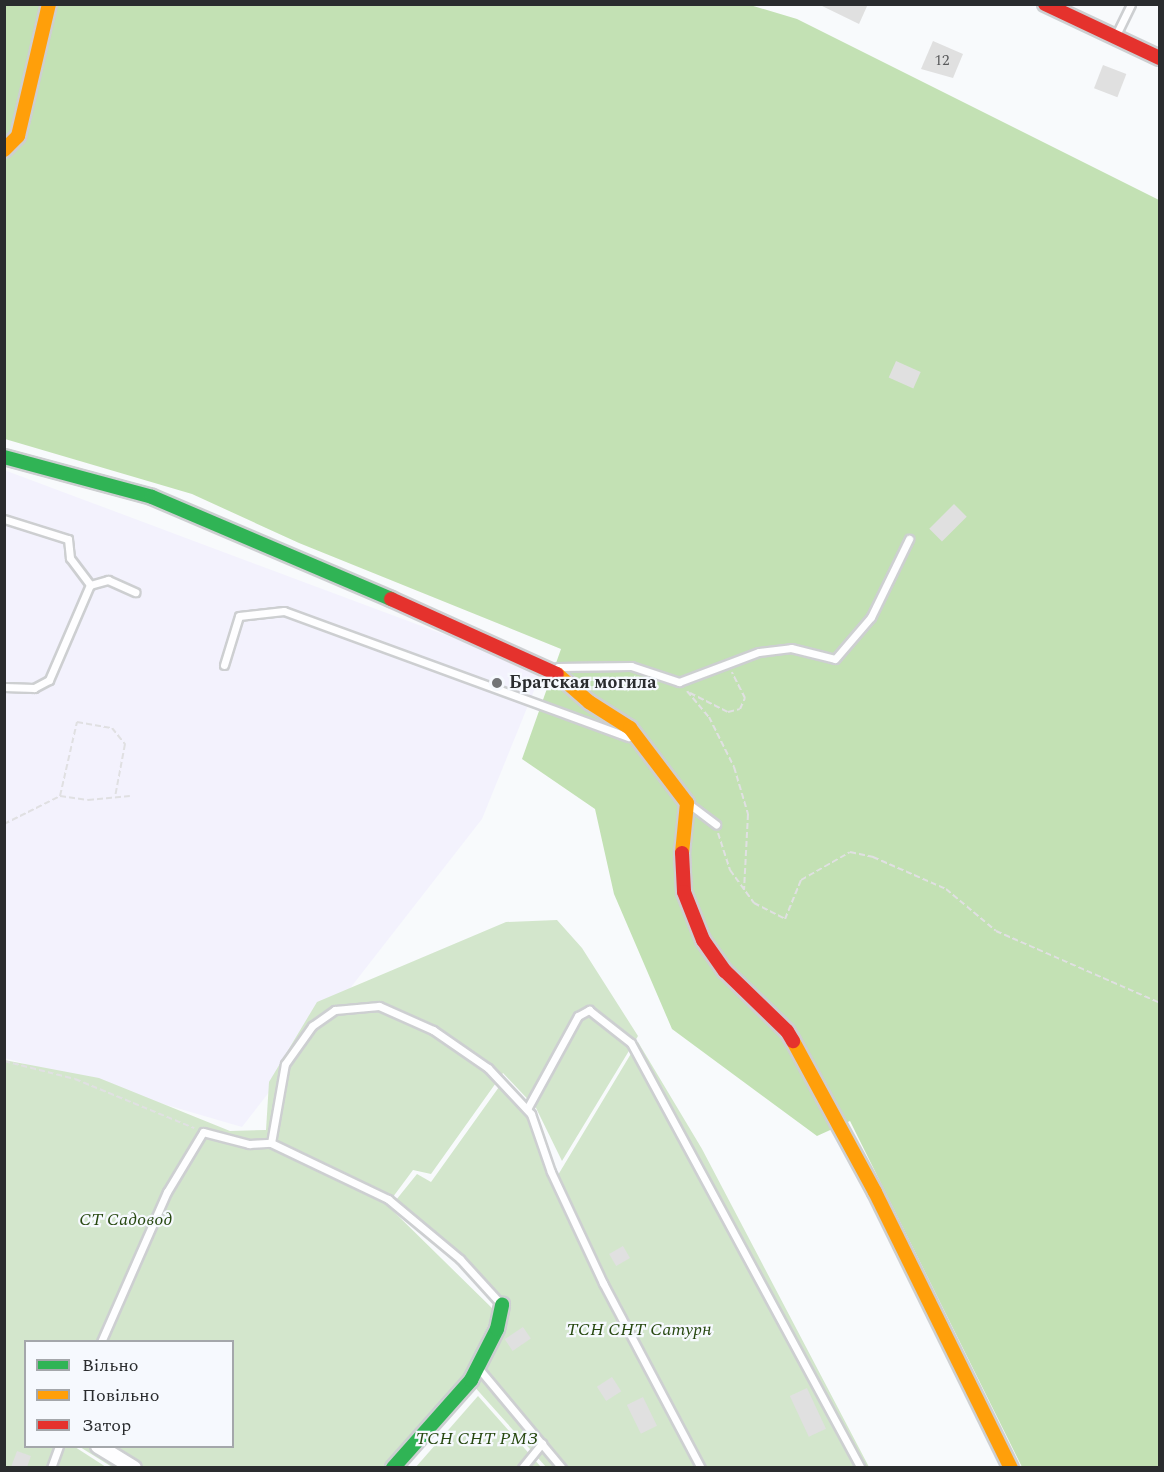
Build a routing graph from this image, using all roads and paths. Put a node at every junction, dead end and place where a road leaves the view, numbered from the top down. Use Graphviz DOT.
graph roads {
  1 [pos="49,4"];
  2 [pos="1045,4"];
  3 [pos="1131,4"];
  4 [pos="1115,37"];
  5 [pos="1160,58"];
  6 [pos="4,150"];
  7 [pos="4,457"];
  8 [pos="4,519"];
  9 [pos="909,539"];
  10 [pos="90,585"];
  11 [pos="135,592"];
  12 [pos="727,662"];
  13 [pos="224,664"];
  14 [pos="550,668"];
  15 [pos="679,682"];
  16 [pos="4,687"];
  17 [pos="687,692"];
  18 [pos="643,742"];
  19 [pos="60,796"];
  20 [pos="130,796"];
  21 [pos="115,797"];
  22 [pos="687,803"];
  23 [pos="4,824"];
  24 [pos="716,824"];
  25 [pos="744,890"];
  26 [pos="1160,1003"];
  27 [pos="4,1061"];
  28 [pos="527,1109"];
  29 [pos="203,1132"];
  30 [pos="272,1143"];
  31 [pos="502,1305"];
  32 [pos="101,1340"];
  33 [pos="478,1368"];
  34 [pos="542,1443"];
  35 [pos="58,1448"];
  36 [pos="101,1448"];
  37 [pos="51,1467"];
  38 [pos="134,1467"];
  39 [pos="393,1467"];
  40 [pos="522,1467"];
  41 [pos="562,1467"];
  42 [pos="701,1467"];
  43 [pos="861,1467"];
  44 [pos="1011,1467"];
  1 -- 6 [label="street"];
  2 -- 4 [label="street"];
  3 -- 4 [label="lane"];
  4 -- 5 [label="street"];
  7 -- 14 [label="street"];
  8 -- 10 [label="lane"];
  9 -- 12 [label="lane"];
  10 -- 11 [label="lane"];
  10 -- 16 [label="lane"];
  12 -- 15 [label="lane"];
  12 -- 17 [label="path"];
  13 -- 18 [label="lane"];
  14 -- 15 [label="lane"];
  14 -- 18 [label="street"];
  15 -- 17 [label="path"];
  17 -- 25 [label="path"];
  18 -- 22 [label="street"];
  19 -- 21 [label="path"];
  19 -- 21 [label="path"];
  19 -- 23 [label="path"];
  20 -- 21 [label="path"];
  22 -- 24 [label="lane"];
  22 -- 44 [label="street"];
  24 -- 25 [label="path"];
  25 -- 26 [label="path"];
  27 -- 29 [label="path"];
  28 -- 30 [label="lane"];
  28 -- 42 [label="lane"];
  28 -- 43 [label="lane"];
  29 -- 30 [label="lane"];
  29 -- 32 [label="lane"];
  30 -- 31 [label="lane"];
  31 -- 33 [label="street"];
  33 -- 34 [label="lane"];
  33 -- 39 [label="street"];
  34 -- 40 [label="lane"];
  34 -- 41 [label="lane"];
  35 -- 37 [label="lane"];
  36 -- 38 [label="street"];
}
